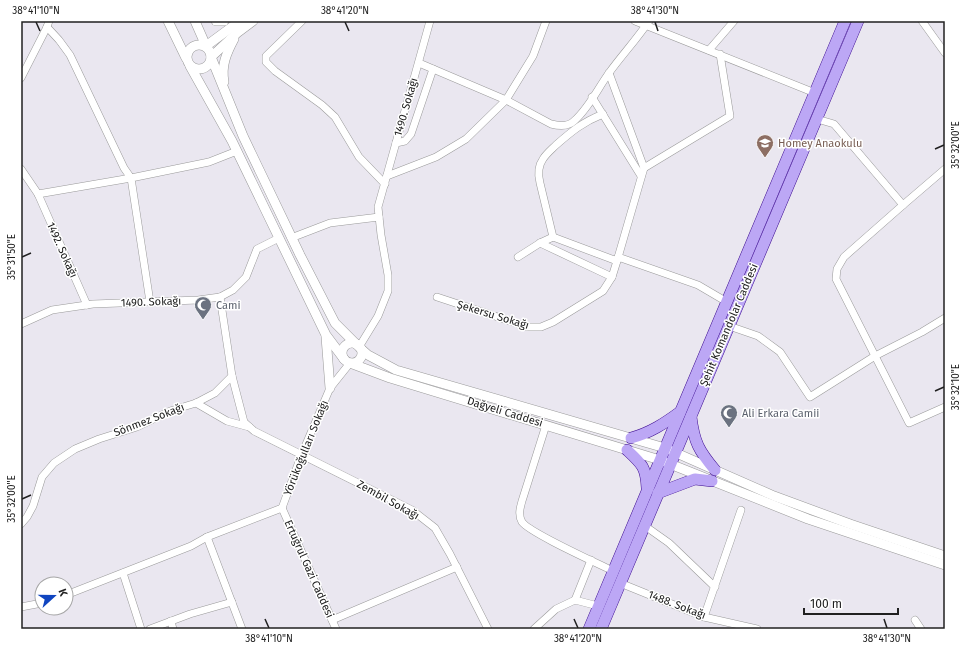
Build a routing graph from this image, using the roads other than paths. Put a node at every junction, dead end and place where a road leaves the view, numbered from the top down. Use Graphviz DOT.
graph roads {
  1 [pos="168,21"];
  2 [pos="195,21"];
  3 [pos="217,21"];
  4 [pos="224,21"];
  5 [pos="240,21"];
  6 [pos="253,21"];
  7 [pos="302,21"];
  8 [pos="430,21"];
  9 [pos="546,21"];
  10 [pos="635,21"];
  11 [pos="734,21"];
  12 [pos="845,21"];
  13 [pos="858,21"];
  14 [pos="922,21"];
  15 [pos="648,23"];
  16 [pos="48,24"];
  17 [pos="237,33"];
  18 [pos="206,46"];
  19 [pos="709,50"];
  20 [pos="945,53"];
  21 [pos="720,54"];
  22 [pos="211,57"];
  23 [pos="188,62"];
  24 [pos="419,63"];
  25 [pos="433,69"];
  26 [pos="609,73"];
  27 [pos="21,78"];
  28 [pos="816,93"];
  29 [pos="227,97"];
  30 [pos="592,97"];
  31 [pos="506,100"];
  32 [pos="603,114"];
  33 [pos="816,119"];
  34 [pos="396,143"];
  35 [pos="238,151"];
  36 [pos="644,168"];
  37 [pos="21,169"];
  38 [pos="945,169"];
  39 [pos="387,176"];
  40 [pos="641,176"];
  41 [pos="131,178"];
  42 [pos="385,184"];
  43 [pos="38,194"];
  44 [pos="903,205"];
  45 [pos="379,217"];
  46 [pos="553,237"];
  47 [pos="279,238"];
  48 [pos="292,238"];
  49 [pos="540,243"];
  50 [pos="518,257"];
  51 [pos="617,259"];
  52 [pos="612,277"];
  53 [pos="220,297"];
  54 [pos="437,297"];
  55 [pos="150,302"];
  56 [pos="727,302"];
  57 [pos="87,305"];
  58 [pos="945,318"];
  59 [pos="21,324"];
  60 [pos="729,326"];
  61 [pos="326,335"];
  62 [pos="358,346"];
  63 [pos="875,356"];
  64 [pos="347,361"];
  65 [pos="232,376"];
  66 [pos="330,388"];
  67 [pos="196,403"];
  68 [pos="945,407"];
  69 [pos="686,414"];
  70 [pos="546,425"];
  71 [pos="249,427"];
  72 [pos="631,438"];
  73 [pos="665,448"];
  74 [pos="628,450"];
  75 [pos="677,453"];
  76 [pos="301,456"];
  77 [pos="666,462"];
  78 [pos="715,470"];
  79 [pos="712,481"];
  80 [pos="653,491"];
  81 [pos="282,508"];
  82 [pos="741,510"];
  83 [pos="21,524"];
  84 [pos="644,526"];
  85 [pos="207,537"];
  86 [pos="945,556"];
  87 [pos="591,560"];
  88 [pos="945,565"];
  89 [pos="457,567"];
  90 [pos="613,571"];
  91 [pos="123,573"];
  92 [pos="620,583"];
  93 [pos="714,587"];
  94 [pos="74,592"];
  95 [pos="575,600"];
  96 [pos="232,602"];
  97 [pos="34,605"];
  98 [pos="598,606"];
  99 [pos="21,607"];
  100 [pos="704,617"];
  101 [pos="332,620"];
  102 [pos="915,620"];
  103 [pos="171,621"];
  104 [pos="727,626"];
  105 [pos="141,629"];
  106 [pos="150,629"];
  107 [pos="173,629"];
  108 [pos="242,629"];
  109 [pos="336,629"];
  110 [pos="488,629"];
  111 [pos="534,629"];
  112 [pos="589,629"];
  113 [pos="601,629"];
  114 [pos="757,629"];
  115 [pos="921,629"];
  1 -- 23 [label="street"];
  2 -- 18 [label="street"];
  3 -- 4 [label="street"];
  5 -- 18 [label="street"];
  6 -- 17 [label="street"];
  7 -- 42 [label="street"];
  8 -- 24 [label="street, 1490. Sokağı"];
  9 -- 31 [label="street"];
  10 -- 15 [label="street"];
  11 -- 19 [label="street"];
  12 -- 28 [label="main road, Şehit Komandolar Caddesi"];
  13 -- 33 [label="main road, Şehit Komandolar Caddesi"];
  14 -- 20 [label="street"];
  15 -- 19 [label="street"];
  15 -- 26 [label="street"];
  16 -- 27 [label="street"];
  16 -- 41 [label="street"];
  17 -- 22 [label="street"];
  17 -- 29 [label="street"];
  18 -- 22 [label="street"];
  18 -- 23 [label="street"];
  19 -- 21 [label="street"];
  21 -- 28 [label="street"];
  21 -- 36 [label="street"];
  22 -- 23 [label="street"];
  22 -- 29 [label="street"];
  23 -- 35 [label="street"];
  24 -- 25 [label="street"];
  24 -- 34 [label="street, 1490. Sokağı"];
  25 -- 31 [label="street"];
  25 -- 34 [label="street"];
  26 -- 30 [label="street"];
  26 -- 36 [label="street"];
  28 -- 56 [label="main road, Şehit Komandolar Caddesi"];
  29 -- 48 [label="street, Dağyeli Caddesi"];
  30 -- 31 [label="street"];
  30 -- 32 [label="street"];
  31 -- 39 [label="street"];
  32 -- 40 [label="street"];
  32 -- 46 [label="street"];
  33 -- 44 [label="street"];
  33 -- 60 [label="main road, Şehit Komandolar Caddesi"];
  34 -- 39 [label="street, 1490. Sokağı"];
  35 -- 41 [label="street"];
  35 -- 47 [label="street"];
  36 -- 40 [label="street, Şekersu Sokağı"];
  37 -- 43 [label="street, 1492. Sokağı"];
  38 -- 44 [label="street"];
  39 -- 42 [label="street, 1490. Sokağı"];
  40 -- 51 [label="street, Şekersu Sokağı"];
  41 -- 43 [label="street"];
  41 -- 55 [label="street"];
  42 -- 45 [label="street, 1490. Sokağı"];
  43 -- 57 [label="street, 1492. Sokağı"];
  44 -- 63 [label="street"];
  45 -- 48 [label="street"];
  45 -- 62 [label="street, 1490. Sokağı"];
  46 -- 49 [label="street"];
  46 -- 51 [label="street"];
  47 -- 53 [label="street, 1490. Sokağı"];
  47 -- 61 [label="street"];
  48 -- 62 [label="street, Dağyeli Caddesi"];
  49 -- 50 [label="street"];
  49 -- 52 [label="street"];
  51 -- 52 [label="street, Şekersu Sokağı"];
  51 -- 56 [label="street"];
  52 -- 54 [label="street, Şekersu Sokağı"];
  53 -- 55 [label="street, 1490. Sokağı"];
  53 -- 65 [label="street"];
  55 -- 57 [label="street, 1490. Sokağı"];
  56 -- 69 [label="main road, Şehit Komandolar Caddesi"];
  57 -- 59 [label="street, 1490. Sokağı"];
  58 -- 63 [label="street"];
  60 -- 63 [label="street"];
  60 -- 69 [label="main road, Şehit Komandolar Caddesi"];
  61 -- 64 [label="street"];
  61 -- 66 [label="street"];
  62 -- 64 [label="street"];
  62 -- 64 [label="street"];
  62 -- 72 [label="street, Dağyeli Caddesi"];
  63 -- 68 [label="street"];
  64 -- 66 [label="street, Yörükoğulları Sokağı"];
  64 -- 70 [label="street, Dağyeli Caddesi"];
  65 -- 67 [label="street, Sönmez Sokağı"];
  65 -- 71 [label="street"];
  66 -- 76 [label="street, Yörükoğulları Sokağı"];
  67 -- 71 [label="street, Zembil Sokağı"];
  67 -- 83 [label="street, Sönmez Sokağı"];
  69 -- 72 [label="main road"];
  69 -- 73 [label="main road, Şehit Komandolar Caddesi"];
  69 -- 75 [label="main road, Şehit Komandolar Caddesi"];
  69 -- 78 [label="main road"];
  70 -- 74 [label="street, Dağyeli Caddesi"];
  70 -- 87 [label="street"];
  71 -- 76 [label="street, Zembil Sokağı"];
  72 -- 73 [label="street, Dağyeli Caddesi"];
  73 -- 75 [label="street, Dağyeli Caddesi"];
  73 -- 77 [label="main road, Şehit Komandolar Caddesi"];
  74 -- 77 [label="street, Dağyeli Caddesi"];
  74 -- 80 [label="main road"];
  75 -- 77 [label="main road, Şehit Komandolar Caddesi"];
  75 -- 78 [label="street, Dağyeli Caddesi"];
  76 -- 81 [label="street, Yörükoğulları Sokağı"];
  76 -- 89 [label="street, Zembil Sokağı"];
  77 -- 79 [label="street, Dağyeli Caddesi"];
  77 -- 80 [label="main road, Şehit Komandolar Caddesi"];
  78 -- 86 [label="street, Dağyeli Caddesi"];
  79 -- 80 [label="main road"];
  79 -- 88 [label="street, Dağyeli Caddesi"];
  80 -- 84 [label="main road, Şehit Komandolar Caddesi"];
  80 -- 90 [label="main road, Şehit Komandolar Caddesi"];
  81 -- 85 [label="street"];
  81 -- 101 [label="street, Ertuğrul Gazi Caddesi"];
  82 -- 93 [label="street"];
  84 -- 92 [label="main road, Şehit Komandolar Caddesi"];
  84 -- 93 [label="street"];
  85 -- 91 [label="street"];
  85 -- 96 [label="street"];
  87 -- 90 [label="street"];
  87 -- 95 [label="street"];
  89 -- 101 [label="street"];
  89 -- 110 [label="street, Zembil Sokağı"];
  90 -- 98 [label="main road, Şehit Komandolar Caddesi"];
  91 -- 94 [label="street"];
  91 -- 105 [label="street"];
  92 -- 100 [label="street, 1488. Sokağı"];
  92 -- 113 [label="main road, Şehit Komandolar Caddesi"];
  93 -- 100 [label="street"];
  95 -- 98 [label="street"];
  95 -- 111 [label="street"];
  96 -- 103 [label="street"];
  96 -- 108 [label="street"];
  97 -- 99 [label="street"];
  98 -- 112 [label="main road, Şehit Komandolar Caddesi"];
  100 -- 104 [label="street, 1488. Sokağı"];
  101 -- 109 [label="street, Ertuğrul Gazi Caddesi"];
  102 -- 115 [label="street"];
  103 -- 106 [label="street"];
  103 -- 107 [label="street"];
  104 -- 114 [label="street, 1488. Sokağı"];
}
